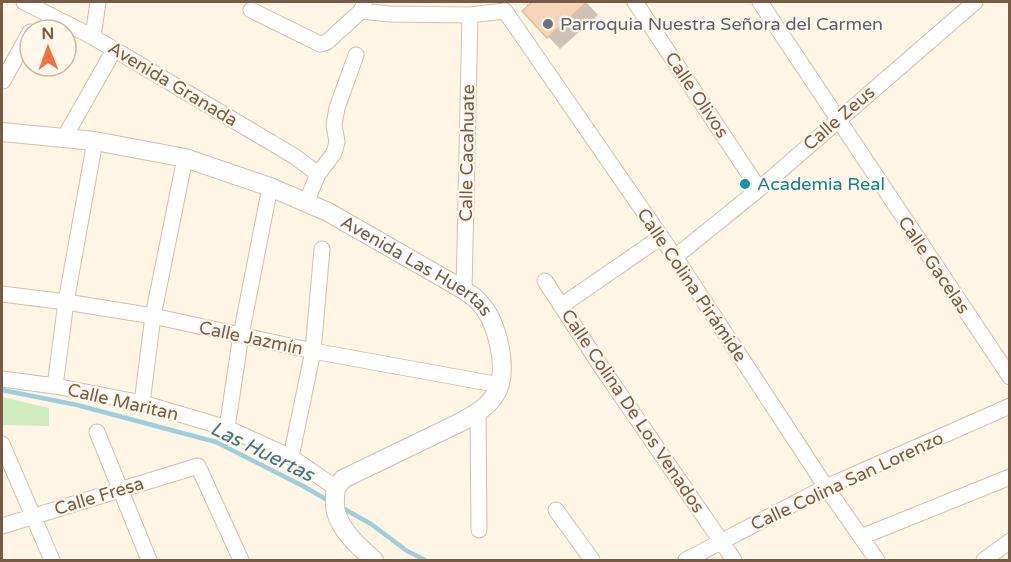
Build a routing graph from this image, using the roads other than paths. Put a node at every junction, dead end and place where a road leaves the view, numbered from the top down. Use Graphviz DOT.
graph roads {
  1 [pos="24,2"];
  2 [pos="98,2"];
  3 [pos="635,2"];
  4 [pos="760,2"];
  5 [pos="975,2"];
  6 [pos="363,6"];
  7 [pos="510,6"];
  8 [pos="42,10"];
  9 [pos="251,10"];
  10 [pos="470,15"];
  11 [pos="38,18"];
  12 [pos="93,37"];
  13 [pos="114,50"];
  14 [pos="18,53"];
  15 [pos="356,56"];
  16 [pos="2,81"];
  17 [pos="838,119"];
  18 [pos="2,132"];
  19 [pos="64,138"];
  20 [pos="95,141"];
  21 [pos="185,158"];
  22 [pos="318,174"];
  23 [pos="270,187"];
  24 [pos="759,189"];
  25 [pos="306,202"];
  26 [pos="661,237"];
  27 [pos="322,249"];
  28 [pos="675,257"];
  29 [pos="545,281"];
  30 [pos="464,290"];
  31 [pos="2,294"];
  32 [pos="66,302"];
  33 [pos="561,306"];
  34 [pos="153,316"];
  35 [pos="241,335"];
  36 [pos="313,351"];
  37 [pos="1009,374"];
  38 [pos="2,379"];
  39 [pos="500,385"];
  40 [pos="55,386"];
  41 [pos="142,403"];
  42 [pos="1010,406"];
  43 [pos="478,412"];
  44 [pos="227,429"];
  45 [pos="97,432"];
  46 [pos="2,444"];
  47 [pos="291,456"];
  48 [pos="1010,477"];
  49 [pos="826,487"];
  50 [pos="119,489"];
  51 [pos="335,490"];
  52 [pos="556,510"];
  53 [pos="34,516"];
  54 [pos="2,526"];
  55 [pos="479,530"];
  56 [pos="861,537"];
  57 [pos="721,542"];
  58 [pos="1007,549"];
  59 [pos="52,561"];
  60 [pos="149,561"];
  61 [pos="241,561"];
  62 [pos="374,561"];
  63 [pos="592,561"];
  64 [pos="686,561"];
  65 [pos="734,561"];
  66 [pos="877,561"];
  67 [pos="984,561"];
  1 -- 8 [label="street, Avenida Granada"];
  2 -- 12 [label="street"];
  3 -- 24 [label="street, Calle Olivos"];
  4 -- 17 [label="street, Calle Gacelas"];
  5 -- 17 [label="street, Calle Zeus"];
  6 -- 9 [label="street"];
  6 -- 10 [label="street"];
  7 -- 10 [label="street"];
  7 -- 26 [label="street, Calle Colina Pirámide"];
  8 -- 11 [label="street"];
  8 -- 12 [label="street, Avenida Granada"];
  10 -- 30 [label="street, Calle Cacahuate"];
  12 -- 13 [label="street, Avenida Granada"];
  13 -- 19 [label="street"];
  13 -- 22 [label="street, Avenida Granada"];
  14 -- 16 [label="street"];
  15 -- 22 [label="street"];
  17 -- 24 [label="street, Calle Zeus"];
  17 -- 37 [label="street, Calle Gacelas"];
  18 -- 19 [label="street, Avenida Las Huertas"];
  19 -- 20 [label="street, Avenida Las Huertas"];
  20 -- 21 [label="street, Avenida Las Huertas"];
  20 -- 32 [label="street"];
  21 -- 23 [label="street, Avenida Las Huertas"];
  21 -- 34 [label="street"];
  22 -- 25 [label="street"];
  23 -- 25 [label="street, Avenida Las Huertas"];
  23 -- 35 [label="street"];
  24 -- 28 [label="street, Calle Zeus"];
  25 -- 30 [label="street, Avenida Las Huertas"];
  26 -- 28 [label="street, Calle Colina Pirámide"];
  26 -- 33 [label="street"];
  27 -- 36 [label="street"];
  28 -- 49 [label="street, Calle Colina Pirámide"];
  29 -- 33 [label="street, Calle Colina De Los Venados"];
  30 -- 39 [label="street, Avenida Las Huertas"];
  31 -- 32 [label="street, Calle Jazmín"];
  32 -- 34 [label="street, Calle Jazmín"];
  32 -- 40 [label="street"];
  33 -- 57 [label="street, Calle Colina De Los Venados"];
  34 -- 35 [label="street, Calle Jazmín"];
  34 -- 41 [label="street"];
  35 -- 36 [label="street, Calle Jazmín"];
  35 -- 44 [label="street"];
  36 -- 39 [label="street, Calle Jazmín"];
  36 -- 47 [label="street"];
  38 -- 40 [label="street, Calle Maritan"];
  39 -- 43 [label="street"];
  40 -- 41 [label="street, Calle Maritan"];
  41 -- 44 [label="street, Calle Maritan"];
  42 -- 49 [label="street, Calle Colina San Lorenzo"];
  43 -- 51 [label="street"];
  43 -- 55 [label="street"];
  44 -- 47 [label="street, Calle Maritan"];
  45 -- 50 [label="street"];
  46 -- 53 [label="street"];
  47 -- 51 [label="street, Calle Maritan"];
  48 -- 56 [label="street"];
  49 -- 56 [label="street, Calle Colina Pirámide"];
  49 -- 57 [label="street, Calle Colina San Lorenzo"];
  50 -- 53 [label="street, Calle Fresa"];
  50 -- 60 [label="street"];
  50 -- 61 [label="street, Calle Fresa"];
  51 -- 62 [label="street"];
  52 -- 63 [label="street"];
  53 -- 54 [label="street, Calle Fresa"];
  53 -- 59 [label="street"];
  56 -- 66 [label="street, Calle Colina Pirámide"];
  57 -- 64 [label="street, Calle Colina San Lorenzo"];
  57 -- 65 [label="street, Calle Colina De Los Venados"];
  58 -- 67 [label="street"];
}
